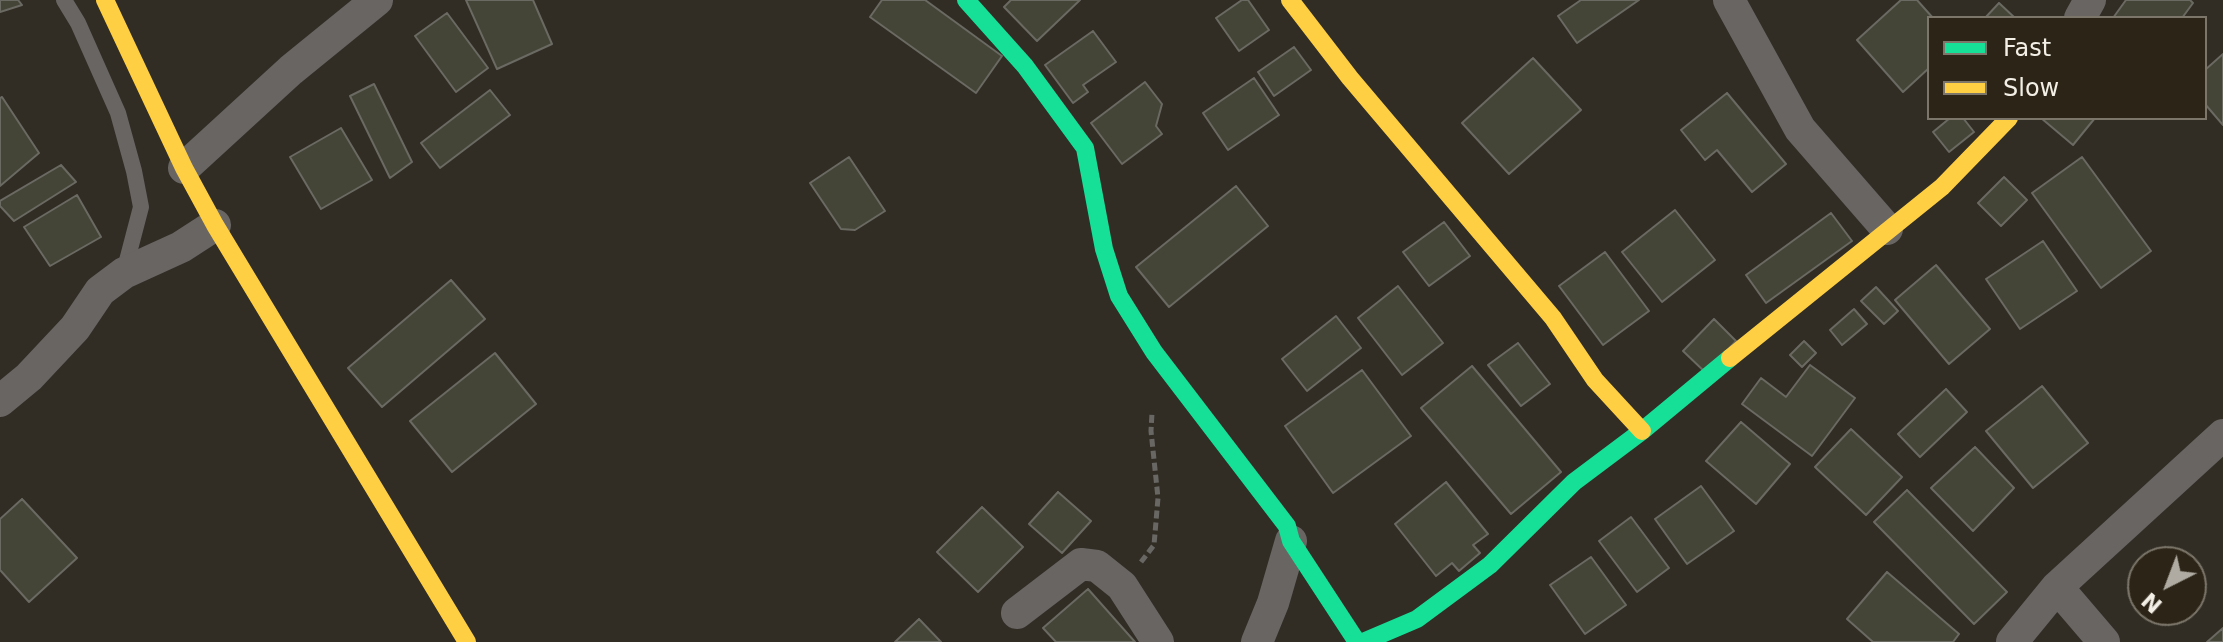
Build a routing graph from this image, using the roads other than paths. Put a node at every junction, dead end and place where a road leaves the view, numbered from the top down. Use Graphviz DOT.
graph roads {
  1 [pos="64,0"];
  2 [pos="105,0"];
  3 [pos="377,0"];
  4 [pos="966,0"];
  5 [pos="1290,0"];
  6 [pos="1729,0"];
  7 [pos="2007,120"];
  8 [pos="184,168"];
  9 [pos="215,225"];
  10 [pos="1887,229"];
  11 [pos="124,273"];
  12 [pos="0,401"];
  13 [pos="1642,431"];
  14 [pos="2223,435"];
  15 [pos="1291,541"];
  16 [pos="2057,587"];
  17 [pos="1017,613"];
  18 [pos="467,642"];
  19 [pos="1158,642"];
  20 [pos="1257,642"];
  21 [pos="1357,642"];
  22 [pos="1363,642"];
  23 [pos="2012,642"];
  24 [pos="2104,642"];
  1 -- 11 [label="lane"];
  2 -- 8 [label="street"];
  3 -- 8 [label="street"];
  4 -- 15 [label="street"];
  5 -- 13 [label="street"];
  6 -- 10 [label="street"];
  7 -- 10 [label="street"];
  8 -- 9 [label="street"];
  9 -- 11 [label="street"];
  9 -- 18 [label="street"];
  10 -- 13 [label="street"];
  11 -- 12 [label="street"];
  13 -- 22 [label="street"];
  14 -- 16 [label="street"];
  15 -- 20 [label="street"];
  15 -- 21 [label="street"];
  16 -- 23 [label="street"];
  16 -- 24 [label="street"];
  17 -- 19 [label="street"];
}
